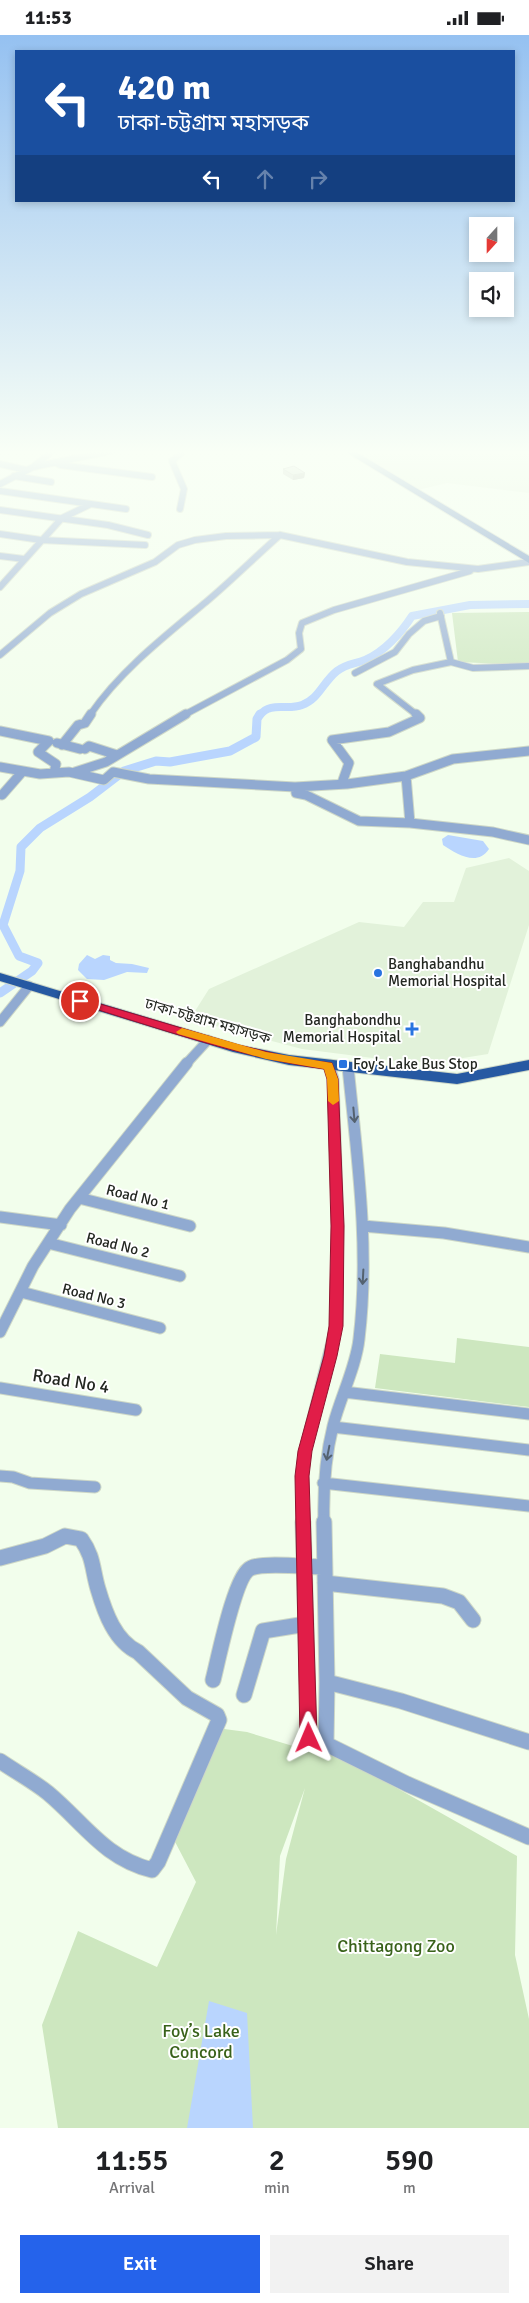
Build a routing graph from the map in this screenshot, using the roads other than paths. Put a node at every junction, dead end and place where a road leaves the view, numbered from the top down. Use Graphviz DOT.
graph roads {
  1 [pos="35,547"];
  2 [pos="176,547"];
  3 [pos="267,547"];
  4 [pos="335,547"];
  5 [pos="505,547"];
  6 [pos="0,556"];
  7 [pos="24,559"];
  8 [pos="529,561"];
  9 [pos="478,569"];
  10 [pos="0,587"];
  11 [pos="2,653"];
  12 [pos="451,662"];
  13 [pos="529,667"];
  14 [pos="355,673"];
  15 [pos="0,731"];
  16 [pos="49,741"];
  17 [pos="62,745"];
  18 [pos="529,751"];
  19 [pos="117,755"];
  20 [pos="0,767"];
  21 [pos="23,771"];
  22 [pos="69,772"];
  23 [pos="54,773"];
  24 [pos="406,776"];
  25 [pos="342,783"];
  26 [pos="295,787"];
  27 [pos="2,795"];
  28 [pos="410,823"];
  29 [pos="529,840"];
  30 [pos="16,982"];
  31 [pos="0,1022"];
  32 [pos="208,1040"];
  33 [pos="529,1065"];
  34 [pos="328,1066"];
  35 [pos="348,1067"];
  36 [pos="79,1198"];
  37 [pos="0,1217"];
  38 [pos="61,1225"];
  39 [pos="190,1226"];
  40 [pos="363,1226"];
  41 [pos="48,1243"];
  42 [pos="529,1247"];
  43 [pos="180,1276"];
  44 [pos="21,1292"];
  45 [pos="160,1328"];
  46 [pos="0,1332"];
  47 [pos="0,1388"];
  48 [pos="344,1392"];
  49 [pos="136,1410"];
  50 [pos="529,1414"];
  51 [pos="333,1427"];
  52 [pos="529,1450"];
  53 [pos="0,1476"];
  54 [pos="322,1483"];
  55 [pos="95,1487"];
  56 [pos="529,1506"];
  57 [pos="0,1559"];
  58 [pos="305,1567"];
  59 [pos="324,1567"];
  60 [pos="324,1583"];
  61 [pos="473,1621"];
  62 [pos="306,1624"];
  63 [pos="213,1680"];
  64 [pos="327,1682"];
  65 [pos="244,1695"];
  66 [pos="529,1742"];
  67 [pos="326,1744"];
  68 [pos="0,1761"];
  69 [pos="529,1837"];
  1 -- 7 [label="street"];
  2 -- 11 [label="street"];
  3 -- 17 [label="street"];
  4 -- 9 [label="street"];
  5 -- 8 [label="main road"];
  6 -- 7 [label="street"];
  7 -- 10 [label="street"];
  8 -- 9 [label="street"];
  9 -- 19 [label="street"];
  12 -- 13 [label="street"];
  12 -- 14 [label="street"];
  12 -- 25 [label="street"];
  15 -- 16 [label="street"];
  16 -- 17 [label="street"];
  16 -- 23 [label="street"];
  17 -- 19 [label="street"];
  18 -- 24 [label="street"];
  19 -- 22 [label="street"];
  20 -- 21 [label="street"];
  21 -- 23 [label="street"];
  21 -- 27 [label="street"];
  22 -- 23 [label="street"];
  22 -- 26 [label="street"];
  24 -- 25 [label="street"];
  24 -- 28 [label="street"];
  25 -- 26 [label="street"];
  26 -- 28 [label="street"];
  28 -- 29 [label="street"];
  30 -- 31 [label="street"];
  30 -- 32 [label="highway, ঢাকা-চট্টগ্রাম মহাসড়ক"];
  32 -- 34 [label="highway, ঢাকা-চট্টগ্রাম মহাসড়ক"];
  32 -- 36 [label="street"];
  33 -- 35 [label="highway, ঢাকা-চট্টগ্রাম মহাসড়ক"];
  34 -- 35 [label="highway, ঢাকা-চট্টগ্রাম মহাসড়ক"];
  34 -- 58 [label="street"];
  35 -- 40 [label="street, one-way"];
  36 -- 38 [label="street"];
  36 -- 39 [label="street, Road No 1"];
  37 -- 38 [label="street"];
  38 -- 41 [label="street"];
  40 -- 42 [label="street"];
  40 -- 48 [label="street, one-way"];
  41 -- 43 [label="street, Road No 2"];
  41 -- 44 [label="street"];
  44 -- 45 [label="street, Road No 3"];
  44 -- 46 [label="street"];
  47 -- 49 [label="street, Road No 4"];
  48 -- 50 [label="street"];
  48 -- 51 [label="street"];
  51 -- 52 [label="street"];
  51 -- 54 [label="street, one-way"];
  53 -- 55 [label="street"];
  54 -- 56 [label="street"];
  54 -- 59 [label="street"];
  57 -- 68 [label="street"];
  58 -- 59 [label="street"];
  58 -- 62 [label="street"];
  58 -- 63 [label="street"];
  59 -- 60 [label="street"];
  60 -- 61 [label="street"];
  60 -- 64 [label="street"];
  62 -- 65 [label="street"];
  62 -- 67 [label="street"];
  64 -- 66 [label="street"];
  64 -- 67 [label="street"];
  67 -- 69 [label="street"];
}
